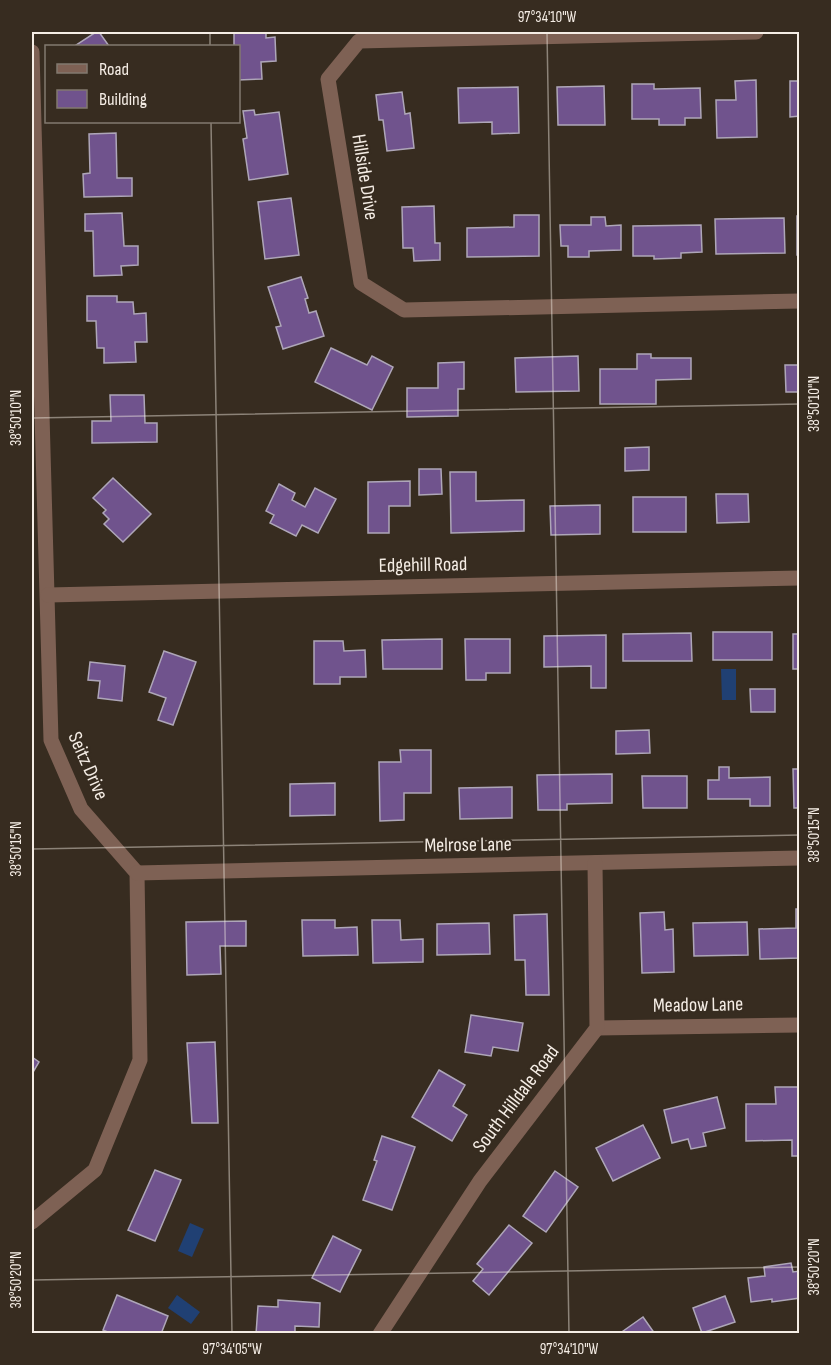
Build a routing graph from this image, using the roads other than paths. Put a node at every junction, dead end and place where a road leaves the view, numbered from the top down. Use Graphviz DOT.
graph roads {
  1 [pos="756,32"];
  2 [pos="32,52"];
  3 [pos="800,301"];
  4 [pos="800,578"];
  5 [pos="48,594"];
  6 [pos="800,858"];
  7 [pos="595,863"];
  8 [pos="137,873"];
  9 [pos="800,1025"];
  10 [pos="597,1028"];
  11 [pos="32,1222"];
  12 [pos="380,1334"];
  1 -- 3 [label="street, Hillside Drive"];
  2 -- 5 [label="street, Seitz Drive"];
  4 -- 5 [label="street, Edgehill Road"];
  5 -- 8 [label="street, Seitz Drive"];
  6 -- 7 [label="street, Melrose Lane"];
  7 -- 8 [label="street, Melrose Lane"];
  7 -- 10 [label="street"];
  8 -- 11 [label="street"];
  9 -- 10 [label="street, Meadow Lane"];
  10 -- 12 [label="street, South Hilldale Road"];
}
